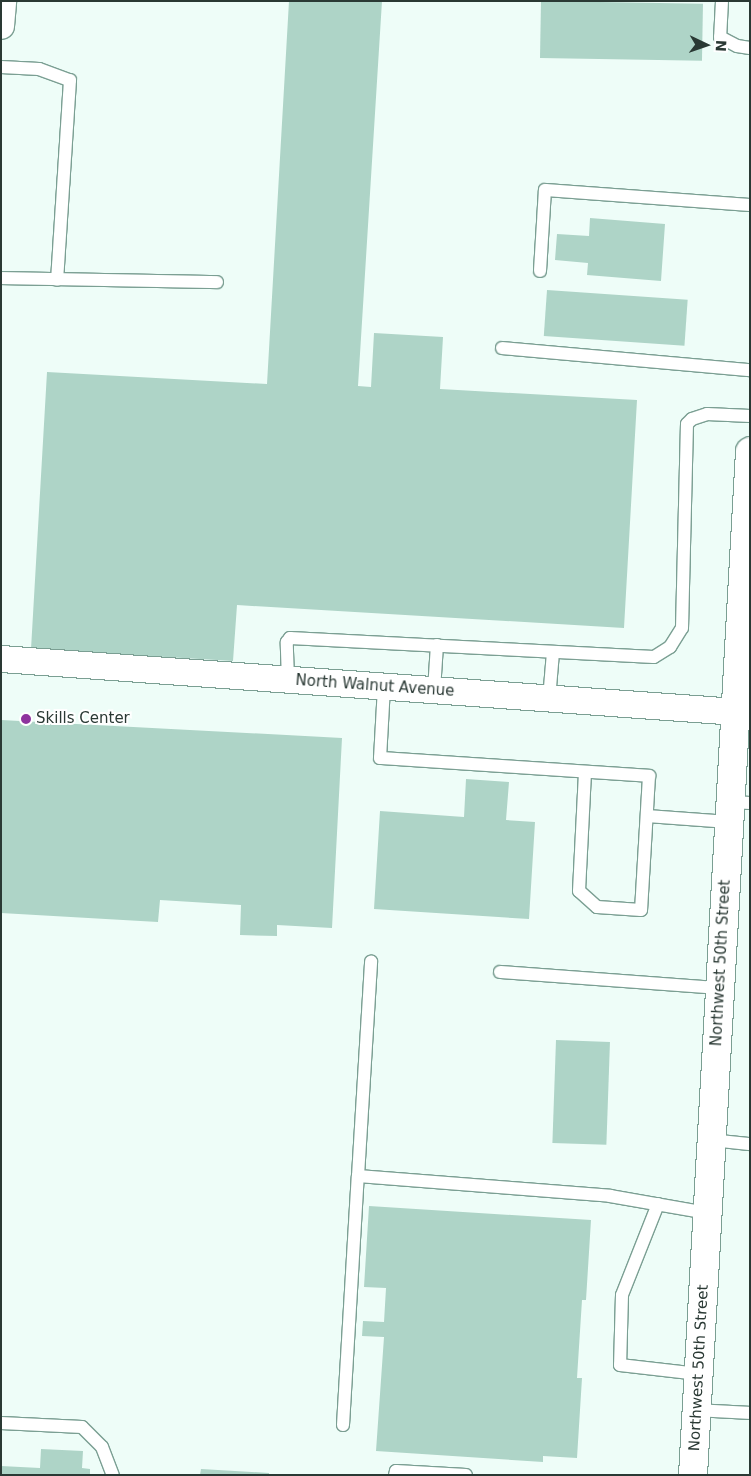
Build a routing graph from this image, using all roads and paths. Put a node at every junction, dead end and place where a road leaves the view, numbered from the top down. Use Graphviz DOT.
graph roads {
  1 [pos="3,1"];
  2 [pos="722,1"];
  3 [pos="1,26"];
  4 [pos="750,48"];
  5 [pos="1,67"];
  6 [pos="750,205"];
  7 [pos="540,271"];
  8 [pos="1,278"];
  9 [pos="57,280"];
  10 [pos="217,282"];
  11 [pos="502,348"];
  12 [pos="750,370"];
  13 [pos="750,416"];
  14 [pos="750,452"];
  15 [pos="437,645"];
  16 [pos="553,652"];
  17 [pos="1,659"];
  18 [pos="288,680"];
  19 [pos="384,687"];
  20 [pos="434,690"];
  21 [pos="549,699"];
  22 [pos="742,712"];
  23 [pos="585,772"];
  24 [pos="736,809"];
  25 [pos="647,816"];
  26 [pos="371,961"];
  27 [pos="500,972"];
  28 [pos="720,988"];
  29 [pos="711,1140"];
  30 [pos="750,1144"];
  31 [pos="358,1176"];
  32 [pos="658,1204"];
  33 [pos="707,1213"];
  34 [pos="698,1374"];
  35 [pos="696,1410"];
  36 [pos="750,1413"];
  37 [pos="1,1423"];
  38 [pos="343,1425"];
  39 [pos="113,1475"];
  40 [pos="396,1475"];
  41 [pos="466,1475"];
  42 [pos="693,1475"];
  1 -- 3 [label="street"];
  2 -- 4 [label="lane"];
  5 -- 9 [label="lane"];
  6 -- 7 [label="lane"];
  8 -- 9 [label="lane"];
  9 -- 10 [label="lane"];
  11 -- 12 [label="lane"];
  13 -- 16 [label="lane"];
  14 -- 22 [label="main road, Northwest 50th Street"];
  15 -- 16 [label="lane"];
  15 -- 18 [label="lane"];
  15 -- 20 [label="lane"];
  16 -- 21 [label="lane"];
  17 -- 18 [label="street, North Walnut Avenue"];
  18 -- 19 [label="street, North Walnut Avenue"];
  19 -- 20 [label="street, North Walnut Avenue"];
  19 -- 23 [label="lane"];
  20 -- 21 [label="street, North Walnut Avenue"];
  21 -- 22 [label="street, North Walnut Avenue"];
  22 -- 24 [label="main road, Northwest 50th Street"];
  23 -- 25 [label="lane"];
  23 -- 25 [label="lane"];
  24 -- 25 [label="lane"];
  24 -- 28 [label="main road, Northwest 50th Street"];
  26 -- 31 [label="lane"];
  27 -- 28 [label="lane"];
  28 -- 29 [label="main road, Northwest 50th Street"];
  29 -- 30 [label="lane"];
  29 -- 33 [label="main road, Northwest 50th Street"];
  31 -- 32 [label="lane"];
  31 -- 38 [label="lane"];
  32 -- 33 [label="lane"];
  32 -- 34 [label="lane"];
  33 -- 34 [label="main road, Northwest 50th Street"];
  34 -- 35 [label="main road, Northwest 50th Street"];
  35 -- 36 [label="lane"];
  35 -- 42 [label="main road, Northwest 50th Street"];
  37 -- 39 [label="lane"];
  40 -- 41 [label="lane"];
}
